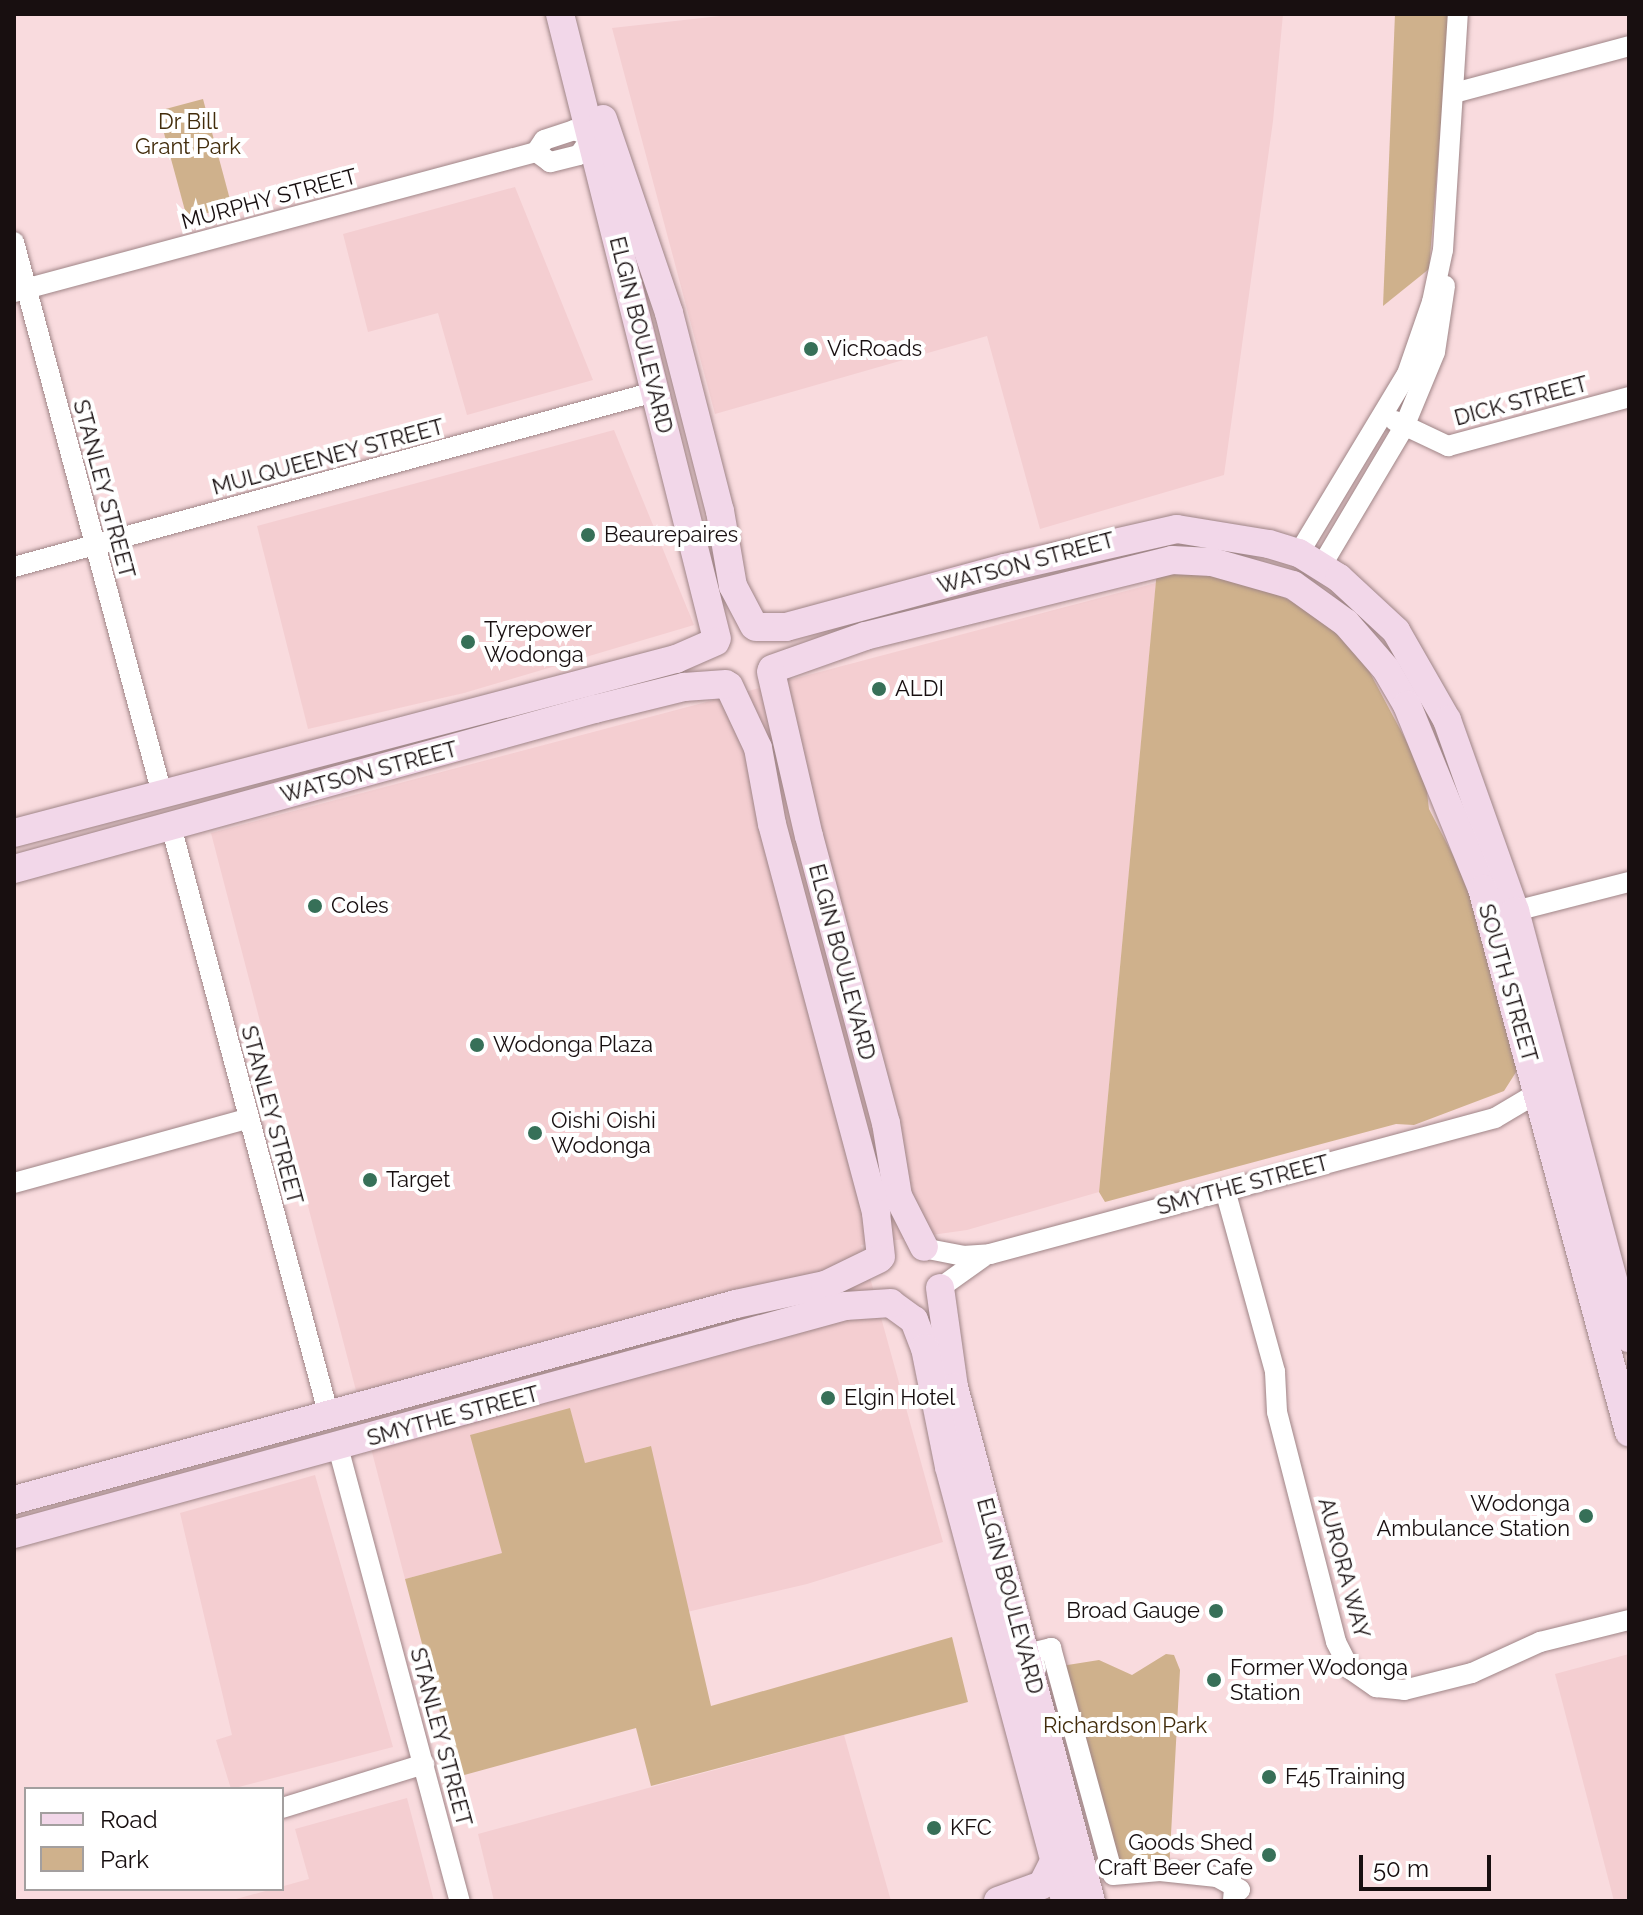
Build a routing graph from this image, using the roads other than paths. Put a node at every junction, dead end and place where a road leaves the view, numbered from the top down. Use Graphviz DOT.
graph roads {
  1 [pos="1458,14"];
  2 [pos="563,23"];
  3 [pos="1629,46"];
  4 [pos="1454,93"];
  5 [pos="600,135"];
  6 [pos="619,194"];
  7 [pos="14,242"];
  8 [pos="1443,250"];
  9 [pos="20,290"];
  10 [pos="669,313"];
  11 [pos="638,332"];
  12 [pos="654,392"];
  13 [pos="1629,397"];
  14 [pos="1385,414"];
  15 [pos="1404,427"];
  16 [pos="1142,534"];
  17 [pos="94,546"];
  18 [pos="1310,559"];
  19 [pos="1144,564"];
  20 [pos="14,567"];
  21 [pos="1005,568"];
  22 [pos="1293,585"];
  23 [pos="1016,596"];
  24 [pos="755,626"];
  25 [pos="716,641"];
  26 [pos="772,671"];
  27 [pos="588,680"];
  28 [pos="728,685"];
  29 [pos="481,707"];
  30 [pos="595,709"];
  31 [pos="489,739"];
  32 [pos="220,778"];
  33 [pos="162,794"];
  34 [pos="100,810"];
  35 [pos="229,810"];
  36 [pos="171,826"];
  37 [pos="14,833"];
  38 [pos="109,843"];
  39 [pos="14,869"];
  40 [pos="1629,882"];
  41 [pos="1503,914"];
  42 [pos="1550,1103"];
  43 [pos="247,1119"];
  44 [pos="14,1183"];
  45 [pos="1225,1190"];
  46 [pos="926,1248"];
  47 [pos="990,1254"];
  48 [pos="880,1258"];
  49 [pos="940,1287"];
  50 [pos="736,1304"];
  51 [pos="892,1304"];
  52 [pos="635,1333"];
  53 [pos="745,1335"];
  54 [pos="1629,1338"];
  55 [pos="644,1363"];
  56 [pos="397,1396"];
  57 [pos="329,1416"];
  58 [pos="406,1429"];
  59 [pos="1629,1432"];
  60 [pos="224,1444"];
  61 [pos="338,1447"];
  62 [pos="233,1475"];
  63 [pos="14,1500"];
  64 [pos="14,1534"];
  65 [pos="1629,1620"];
  66 [pos="424,1764"];
  67 [pos="284,1807"];
  68 [pos="1054,1861"];
  69 [pos="1090,1896"];
  70 [pos="460,1901"];
  71 [pos="998,1901"];
  72 [pos="1065,1901"];
  73 [pos="1233,1901"];
  1 -- 4 [label="street"];
  2 -- 5 [label="street, ELGIN BOULEVARD"];
  3 -- 4 [label="street"];
  4 -- 8 [label="street"];
  5 -- 6 [label="street, ELGIN BOULEVARD"];
  5 -- 9 [label="street, MURPHY STREET"];
  6 -- 10 [label="street, ELGIN BOULEVARD"];
  6 -- 11 [label="street, ELGIN BOULEVARD"];
  7 -- 9 [label="street, STANLEY STREET"];
  8 -- 14 [label="street"];
  8 -- 15 [label="street"];
  9 -- 17 [label="street, STANLEY STREET"];
  10 -- 11 [label="street"];
  10 -- 24 [label="street, ELGIN BOULEVARD"];
  11 -- 12 [label="street, ELGIN BOULEVARD"];
  12 -- 17 [label="street, MULQUEENEY STREET"];
  12 -- 25 [label="street, ELGIN BOULEVARD"];
  13 -- 15 [label="street, DICK STREET"];
  14 -- 15 [label="street, DICK STREET"];
  14 -- 18 [label="street"];
  15 -- 18 [label="street"];
  16 -- 18 [label="street, WATSON STREET"];
  16 -- 19 [label="street"];
  16 -- 21 [label="street, WATSON STREET"];
  17 -- 20 [label="street, MULQUEENEY STREET"];
  17 -- 33 [label="street, STANLEY STREET"];
  18 -- 22 [label="street"];
  18 -- 41 [label="street, SOUTH STREET"];
  19 -- 22 [label="street, WATSON STREET"];
  19 -- 23 [label="street, WATSON STREET"];
  21 -- 23 [label="street"];
  21 -- 24 [label="street, WATSON STREET"];
  22 -- 41 [label="street, SOUTH STREET"];
  23 -- 26 [label="street, WATSON STREET"];
  24 -- 25 [label="street"];
  24 -- 26 [label="street"];
  25 -- 27 [label="street, WATSON STREET"];
  25 -- 28 [label="street"];
  26 -- 28 [label="street"];
  26 -- 46 [label="street, ELGIN BOULEVARD"];
  27 -- 29 [label="street, WATSON STREET"];
  27 -- 30 [label="street"];
  28 -- 30 [label="street, WATSON STREET"];
  28 -- 48 [label="street, ELGIN BOULEVARD"];
  29 -- 31 [label="street"];
  29 -- 32 [label="street, WATSON STREET"];
  30 -- 31 [label="street, WATSON STREET"];
  31 -- 35 [label="street, WATSON STREET"];
  32 -- 33 [label="street, WATSON STREET"];
  32 -- 35 [label="street"];
  33 -- 34 [label="street, WATSON STREET"];
  33 -- 36 [label="street"];
  34 -- 37 [label="street, WATSON STREET"];
  34 -- 38 [label="street"];
  35 -- 36 [label="street, WATSON STREET"];
  36 -- 38 [label="street, WATSON STREET"];
  36 -- 43 [label="street, STANLEY STREET"];
  38 -- 39 [label="street, WATSON STREET"];
  40 -- 41 [label="street"];
  41 -- 42 [label="street, SOUTH STREET"];
  42 -- 45 [label="street, SMYTHE STREET"];
  42 -- 54 [label="street, SOUTH STREET"];
  42 -- 59 [label="street, SOUTH STREET"];
  43 -- 44 [label="street"];
  43 -- 57 [label="street, STANLEY STREET"];
  45 -- 47 [label="street, SMYTHE STREET"];
  45 -- 65 [label="street, AURORA WAY"];
  46 -- 47 [label="street, SMYTHE STREET"];
  46 -- 48 [label="street"];
  46 -- 49 [label="street"];
  47 -- 49 [label="street, SMYTHE STREET"];
  48 -- 50 [label="street, SMYTHE STREET"];
  48 -- 51 [label="street"];
  49 -- 51 [label="street"];
  49 -- 69 [label="street, ELGIN BOULEVARD"];
  50 -- 52 [label="street, SMYTHE STREET"];
  50 -- 53 [label="street"];
  51 -- 53 [label="street, SMYTHE STREET"];
  51 -- 68 [label="street, ELGIN BOULEVARD"];
  52 -- 55 [label="street"];
  52 -- 56 [label="street, SMYTHE STREET"];
  53 -- 55 [label="street, SMYTHE STREET"];
  55 -- 58 [label="street, SMYTHE STREET"];
  56 -- 57 [label="street, SMYTHE STREET"];
  56 -- 58 [label="street"];
  57 -- 60 [label="street, SMYTHE STREET"];
  57 -- 61 [label="street"];
  58 -- 61 [label="street, SMYTHE STREET"];
  60 -- 62 [label="street"];
  60 -- 63 [label="street, SMYTHE STREET"];
  61 -- 62 [label="street, SMYTHE STREET"];
  61 -- 66 [label="street, STANLEY STREET"];
  62 -- 64 [label="street, SMYTHE STREET"];
  66 -- 67 [label="street"];
  66 -- 70 [label="street, STANLEY STREET"];
  68 -- 71 [label="street"];
  68 -- 72 [label="street, ELGIN BOULEVARD"];
  69 -- 73 [label="street"];
}
